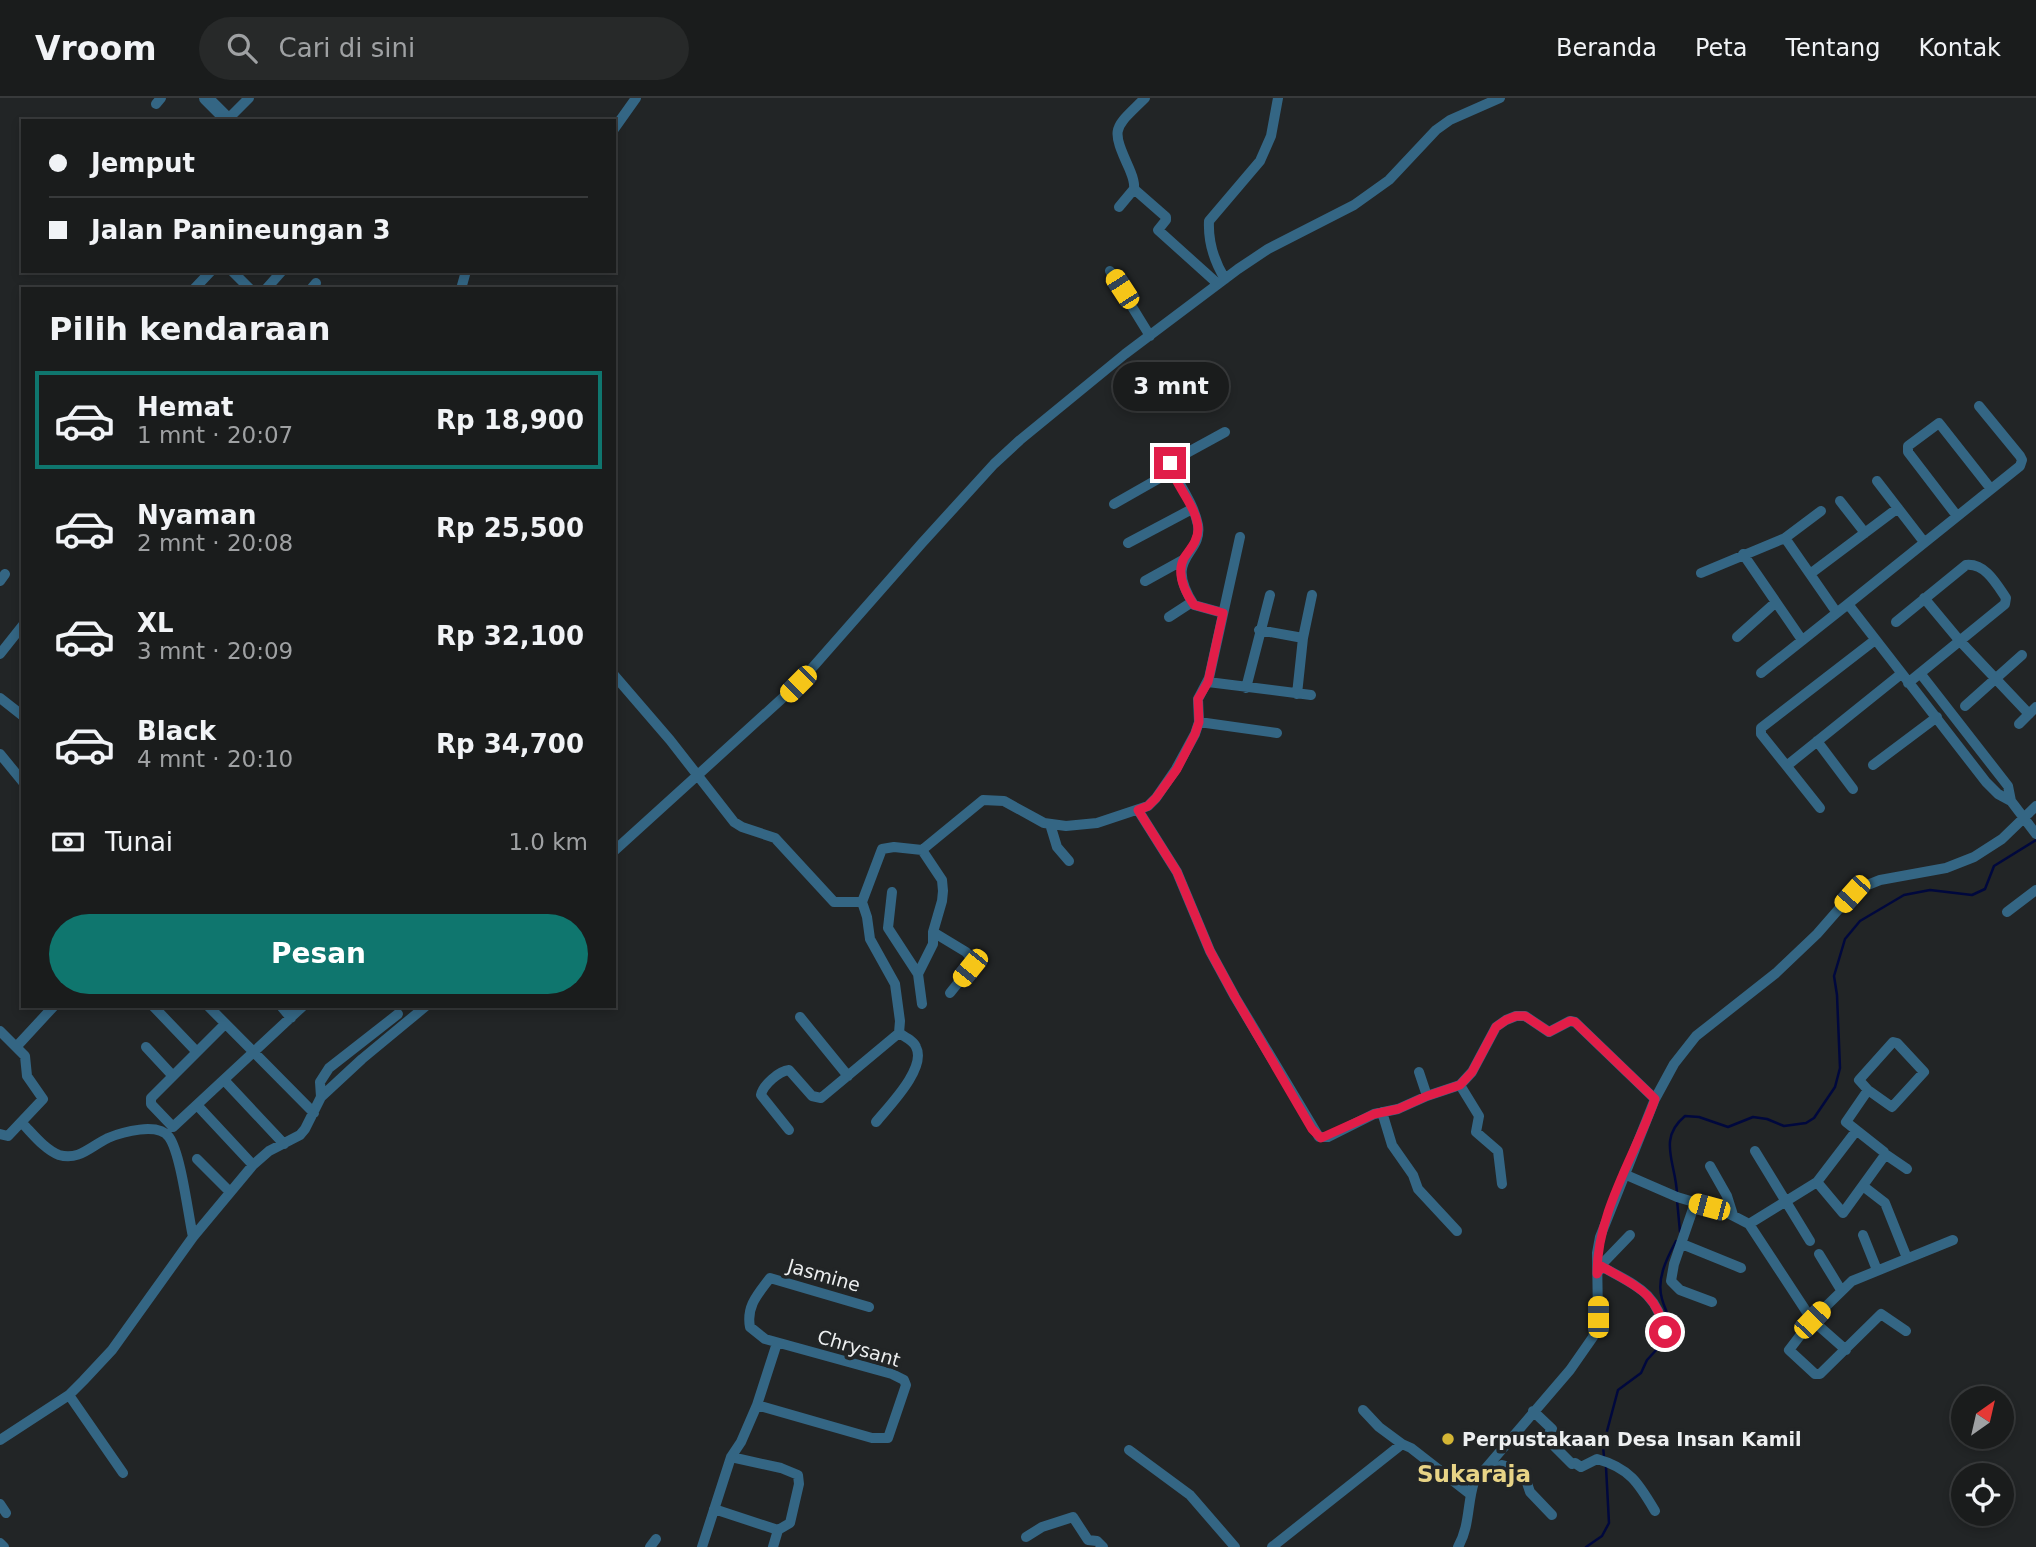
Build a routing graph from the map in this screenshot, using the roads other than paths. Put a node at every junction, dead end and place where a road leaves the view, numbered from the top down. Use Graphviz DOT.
graph roads {
  1 [pos="206,98"];
  2 [pos="249,98"];
  3 [pos="636,98"];
  4 [pos="1145,98"];
  5 [pos="1278,98"];
  6 [pos="1500,98"];
  7 [pos="226,119"];
  8 [pos="228,119"];
  9 [pos="616,126"];
  10 [pos="1134,189"];
  11 [pos="1119,206"];
  12 [pos="1110,271"];
  13 [pos="209,273"];
  14 [pos="234,273"];
  15 [pos="280,273"];
  16 [pos="1221,282"];
  17 [pos="196,287"];
  18 [pos="245,287"];
  19 [pos="268,287"];
  20 [pos="1150,336"];
  21 [pos="1979,406"];
  22 [pos="1225,432"];
  23 [pos="1172,471"];
  24 [pos="1877,481"];
  25 [pos="1991,489"];
  26 [pos="1840,500"];
  27 [pos="1114,505"];
  28 [pos="1898,508"];
  29 [pos="1192,509"];
  30 [pos="1821,511"];
  31 [pos="1957,516"];
  32 [pos="1865,533"];
  33 [pos="1240,537"];
  34 [pos="1785,538"];
  35 [pos="1924,542"];
  36 [pos="1128,543"];
  37 [pos="1742,554"];
  38 [pos="1183,560"];
  39 [pos="1701,573"];
  40 [pos="1810,575"];
  41 [pos="1145,581"];
  42 [pos="1270,595"];
  43 [pos="1312,595"];
  44 [pos="1923,598"];
  45 [pos="1192,602"];
  46 [pos="1776,603"];
  47 [pos="1848,604"];
  48 [pos="1837,612"];
  49 [pos="1223,613"];
  50 [pos="1169,617"];
  51 [pos="1896,622"];
  52 [pos="21,628"];
  53 [pos="1259,630"];
  54 [pos="1737,637"];
  55 [pos="1303,638"];
  56 [pos="1802,640"];
  57 [pos="1875,640"];
  58 [pos="1959,640"];
  59 [pos="0,654"];
  60 [pos="2022,655"];
  61 [pos="1761,673"];
  62 [pos="1920,673"];
  63 [pos="616,678"];
  64 [pos="1905,678"];
  65 [pos="1994,678"];
  66 [pos="1208,682"];
  67 [pos="1246,688"];
  68 [pos="1297,694"];
  69 [pos="1311,695"];
  70 [pos="0,698"];
  71 [pos="1965,706"];
  72 [pos="2032,711"];
  73 [pos="21,714"];
  74 [pos="1937,717"];
  75 [pos="1199,722"];
  76 [pos="2019,724"];
  77 [pos="1277,733"];
  78 [pos="1817,741"];
  79 [pos="1982,751"];
  80 [pos="0,754"];
  81 [pos="1970,759"];
  82 [pos="1786,764"];
  83 [pos="1873,765"];
  84 [pos="699,775"];
  85 [pos="21,780"];
  86 [pos="1853,789"];
  87 [pos="2011,801"];
  88 [pos="2036,806"];
  89 [pos="1820,808"];
  90 [pos="1138,810"];
  91 [pos="2024,817"];
  92 [pos="1050,824"];
  93 [pos="2036,834"];
  94 [pos="616,849"];
  95 [pos="922,850"];
  96 [pos="1069,860"];
  97 [pos="2036,890"];
  98 [pos="892,892"];
  99 [pos="862,902"];
  100 [pos="2007,912"];
  101 [pos="933,932"];
  102 [pos="918,974"];
  103 [pos="950,993"];
  104 [pos="922,1004"];
  105 [pos="52,1008"];
  106 [pos="155,1008"];
  107 [pos="210,1008"];
  108 [pos="283,1008"];
  109 [pos="301,1008"];
  110 [pos="424,1008"];
  111 [pos="398,1010"];
  112 [pos="800,1017"];
  113 [pos="291,1018"];
  114 [pos="225,1024"];
  115 [pos="399,1028"];
  116 [pos="0,1031"];
  117 [pos="899,1033"];
  118 [pos="17,1046"];
  119 [pos="146,1047"];
  120 [pos="196,1051"];
  121 [pos="253,1054"];
  122 [pos="1419,1072"];
  123 [pos="172,1074"];
  124 [pos="848,1076"];
  125 [pos="224,1080"];
  126 [pos="1460,1085"];
  127 [pos="1868,1090"];
  128 [pos="1427,1096"];
  129 [pos="321,1097"];
  130 [pos="1655,1099"];
  131 [pos="197,1105"];
  132 [pos="1382,1112"];
  133 [pos="314,1113"];
  134 [pos="876,1122"];
  135 [pos="22,1123"];
  136 [pos="789,1130"];
  137 [pos="1856,1131"];
  138 [pos="0,1134"];
  139 [pos="284,1144"];
  140 [pos="1755,1151"];
  141 [pos="1885,1154"];
  142 [pos="197,1159"];
  143 [pos="253,1165"];
  144 [pos="1710,1166"];
  145 [pos="1907,1169"];
  146 [pos="1625,1174"];
  147 [pos="1817,1182"];
  148 [pos="1502,1184"];
  149 [pos="1863,1186"];
  150 [pos="230,1192"];
  151 [pos="1787,1202"];
  152 [pos="1695,1203"];
  153 [pos="1733,1215"];
  154 [pos="1749,1224"];
  155 [pos="1457,1231"];
  156 [pos="1863,1235"];
  157 [pos="1630,1236"];
  158 [pos="193,1237"];
  159 [pos="1953,1240"];
  160 [pos="1811,1241"];
  161 [pos="1682,1244"];
  162 [pos="1819,1254"];
  163 [pos="1907,1258"];
  164 [pos="1741,1268"];
  165 [pos="1599,1270"];
  166 [pos="1877,1270"];
  167 [pos="1841,1290"];
  168 [pos="1712,1302"];
  169 [pos="869,1307"];
  170 [pos="1812,1320"];
  171 [pos="1906,1331"];
  172 [pos="1665,1332"];
  173 [pos="777,1343"];
  174 [pos="1846,1350"];
  175 [pos="69,1395"];
  176 [pos="757,1405"];
  177 [pos="1363,1410"];
  178 [pos="1533,1411"];
  179 [pos="0,1440"];
  180 [pos="1402,1444"];
  181 [pos="1129,1450"];
  182 [pos="731,1457"];
  183 [pos="123,1473"];
  184 [pos="1480,1474"];
  185 [pos="1470,1494"];
  186 [pos="713,1509"];
  187 [pos="1656,1511"];
  188 [pos="1552,1515"];
  189 [pos="778,1530"];
  190 [pos="1026,1537"];
  191 [pos="0,1543"];
  192 [pos="1276,1546"];
  193 [pos="4,1547"];
  194 [pos="702,1547"];
  195 [pos="773,1547"];
  196 [pos="1103,1547"];
  197 [pos="1235,1547"];
  198 [pos="1458,1547"];
  1 -- 7 [label="street"];
  2 -- 8 [label="street"];
  3 -- 9 [label="street"];
  4 -- 10 [label="street"];
  5 -- 16 [label="street"];
  6 -- 16 [label="street"];
  10 -- 11 [label="street"];
  10 -- 16 [label="street"];
  12 -- 20 [label="street"];
  13 -- 17 [label="street"];
  14 -- 18 [label="street"];
  15 -- 19 [label="street"];
  16 -- 20 [label="street"];
  20 -- 84 [label="street"];
  21 -- 25 [label="street"];
  22 -- 23 [label="street"];
  23 -- 27 [label="street"];
  23 -- 29 [label="street"];
  24 -- 28 [label="street"];
  25 -- 31 [label="street"];
  25 -- 31 [label="street"];
  26 -- 32 [label="street"];
  28 -- 32 [label="street"];
  28 -- 35 [label="street"];
  29 -- 36 [label="street"];
  29 -- 38 [label="street"];
  30 -- 34 [label="street"];
  31 -- 35 [label="street"];
  32 -- 40 [label="street"];
  33 -- 49 [label="street"];
  34 -- 37 [label="street"];
  34 -- 40 [label="street"];
  35 -- 47 [label="street"];
  37 -- 39 [label="street"];
  37 -- 46 [label="street"];
  38 -- 41 [label="street"];
  38 -- 45 [label="street"];
  40 -- 48 [label="street"];
  42 -- 53 [label="street"];
  43 -- 55 [label="street"];
  44 -- 51 [label="street"];
  44 -- 58 [label="street"];
  44 -- 58 [label="street"];
  45 -- 49 [label="street"];
  45 -- 50 [label="street"];
  46 -- 54 [label="street"];
  46 -- 56 [label="street"];
  47 -- 48 [label="street"];
  47 -- 57 [label="street"];
  48 -- 56 [label="street"];
  49 -- 66 [label="street"];
  52 -- 59 [label="street"];
  53 -- 55 [label="street"];
  53 -- 67 [label="street"];
  55 -- 68 [label="street"];
  56 -- 61 [label="street"];
  57 -- 64 [label="street"];
  57 -- 82 [label="street"];
  58 -- 62 [label="street"];
  58 -- 65 [label="street"];
  60 -- 65 [label="street"];
  62 -- 64 [label="street"];
  62 -- 79 [label="street"];
  63 -- 84 [label="street"];
  64 -- 74 [label="street"];
  64 -- 78 [label="street"];
  65 -- 71 [label="street"];
  65 -- 72 [label="street"];
  66 -- 67 [label="street"];
  66 -- 75 [label="street"];
  67 -- 68 [label="street"];
  68 -- 69 [label="street"];
  70 -- 73 [label="street"];
  72 -- 76 [label="street"];
  74 -- 81 [label="street"];
  74 -- 83 [label="street"];
  75 -- 77 [label="street"];
  75 -- 90 [label="street"];
  78 -- 82 [label="street"];
  78 -- 86 [label="street"];
  79 -- 81 [label="street"];
  79 -- 87 [label="street"];
  80 -- 85 [label="street"];
  81 -- 87 [label="street"];
  82 -- 89 [label="street"];
  84 -- 94 [label="street"];
  84 -- 99 [label="street"];
  87 -- 91 [label="street"];
  88 -- 91 [label="street"];
  90 -- 92 [label="street"];
  90 -- 132 [label="street"];
  91 -- 93 [label="street"];
  91 -- 130 [label="street"];
  92 -- 95 [label="street"];
  92 -- 96 [label="street"];
  95 -- 99 [label="street"];
  95 -- 101 [label="street"];
  97 -- 100 [label="street"];
  98 -- 102 [label="street"];
  99 -- 117 [label="street"];
  101 -- 102 [label="street"];
  101 -- 103 [label="street"];
  102 -- 104 [label="street"];
  105 -- 118 [label="street"];
  106 -- 120 [label="street"];
  107 -- 114 [label="street"];
  108 -- 113 [label="street"];
  109 -- 113 [label="street"];
  110 -- 115 [label="street"];
  111 -- 115 [label="street"];
  111 -- 129 [label="street"];
  112 -- 124 [label="street"];
  113 -- 121 [label="street"];
  114 -- 120 [label="street"];
  114 -- 121 [label="street"];
  115 -- 129 [label="street"];
  116 -- 118 [label="street"];
  117 -- 124 [label="street"];
  117 -- 134 [label="street"];
  118 -- 135 [label="street"];
  119 -- 123 [label="street"];
  120 -- 123 [label="street"];
  121 -- 125 [label="street"];
  121 -- 133 [label="street"];
  122 -- 128 [label="street"];
  123 -- 131 [label="street"];
  124 -- 136 [label="street"];
  125 -- 131 [label="street"];
  125 -- 139 [label="street"];
  126 -- 128 [label="street"];
  126 -- 130 [label="street"];
  126 -- 148 [label="street"];
  127 -- 127 [label="street"];
  127 -- 137 [label="street"];
  128 -- 132 [label="street"];
  129 -- 133 [label="street"];
  130 -- 146 [label="street"];
  131 -- 143 [label="street"];
  132 -- 155 [label="street"];
  133 -- 139 [label="street"];
  135 -- 138 [label="street"];
  135 -- 158 [label="street"];
  137 -- 141 [label="street"];
  137 -- 147 [label="street"];
  139 -- 143 [label="street"];
  140 -- 151 [label="street"];
  141 -- 145 [label="street"];
  141 -- 149 [label="street"];
  142 -- 150 [label="street"];
  143 -- 150 [label="street"];
  144 -- 153 [label="street"];
  146 -- 152 [label="street"];
  146 -- 165 [label="street"];
  147 -- 149 [label="street"];
  147 -- 151 [label="street"];
  149 -- 163 [label="street"];
  150 -- 158 [label="street"];
  151 -- 154 [label="street"];
  151 -- 160 [label="street"];
  152 -- 153 [label="street"];
  152 -- 161 [label="street"];
  153 -- 154 [label="street"];
  154 -- 170 [label="street"];
  156 -- 166 [label="street"];
  157 -- 165 [label="street"];
  158 -- 175 [label="street"];
  159 -- 163 [label="street"];
  161 -- 164 [label="street"];
  161 -- 168 [label="street"];
  162 -- 167 [label="street"];
  163 -- 166 [label="street"];
  165 -- 172 [label="street"];
  165 -- 178 [label="street"];
  166 -- 167 [label="street"];
  167 -- 170 [label="street"];
  169 -- 173 [label="street, Jasmine"];
  170 -- 174 [label="street"];
  170 -- 174 [label="street"];
  171 -- 174 [label="street"];
  173 -- 176 [label="street"];
  173 -- 176 [label="street, Chrysant"];
  175 -- 179 [label="street"];
  175 -- 183 [label="street"];
  176 -- 182 [label="street"];
  177 -- 180 [label="street"];
  178 -- 184 [label="street"];
  178 -- 187 [label="street"];
  180 -- 185 [label="street"];
  180 -- 192 [label="street"];
  181 -- 197 [label="street"];
  182 -- 186 [label="street"];
  182 -- 189 [label="street"];
  184 -- 185 [label="street"];
  184 -- 188 [label="street"];
  185 -- 198 [label="street"];
  186 -- 189 [label="street"];
  186 -- 194 [label="street"];
  189 -- 195 [label="street"];
  190 -- 196 [label="street"];
  191 -- 193 [label="street"];
}
